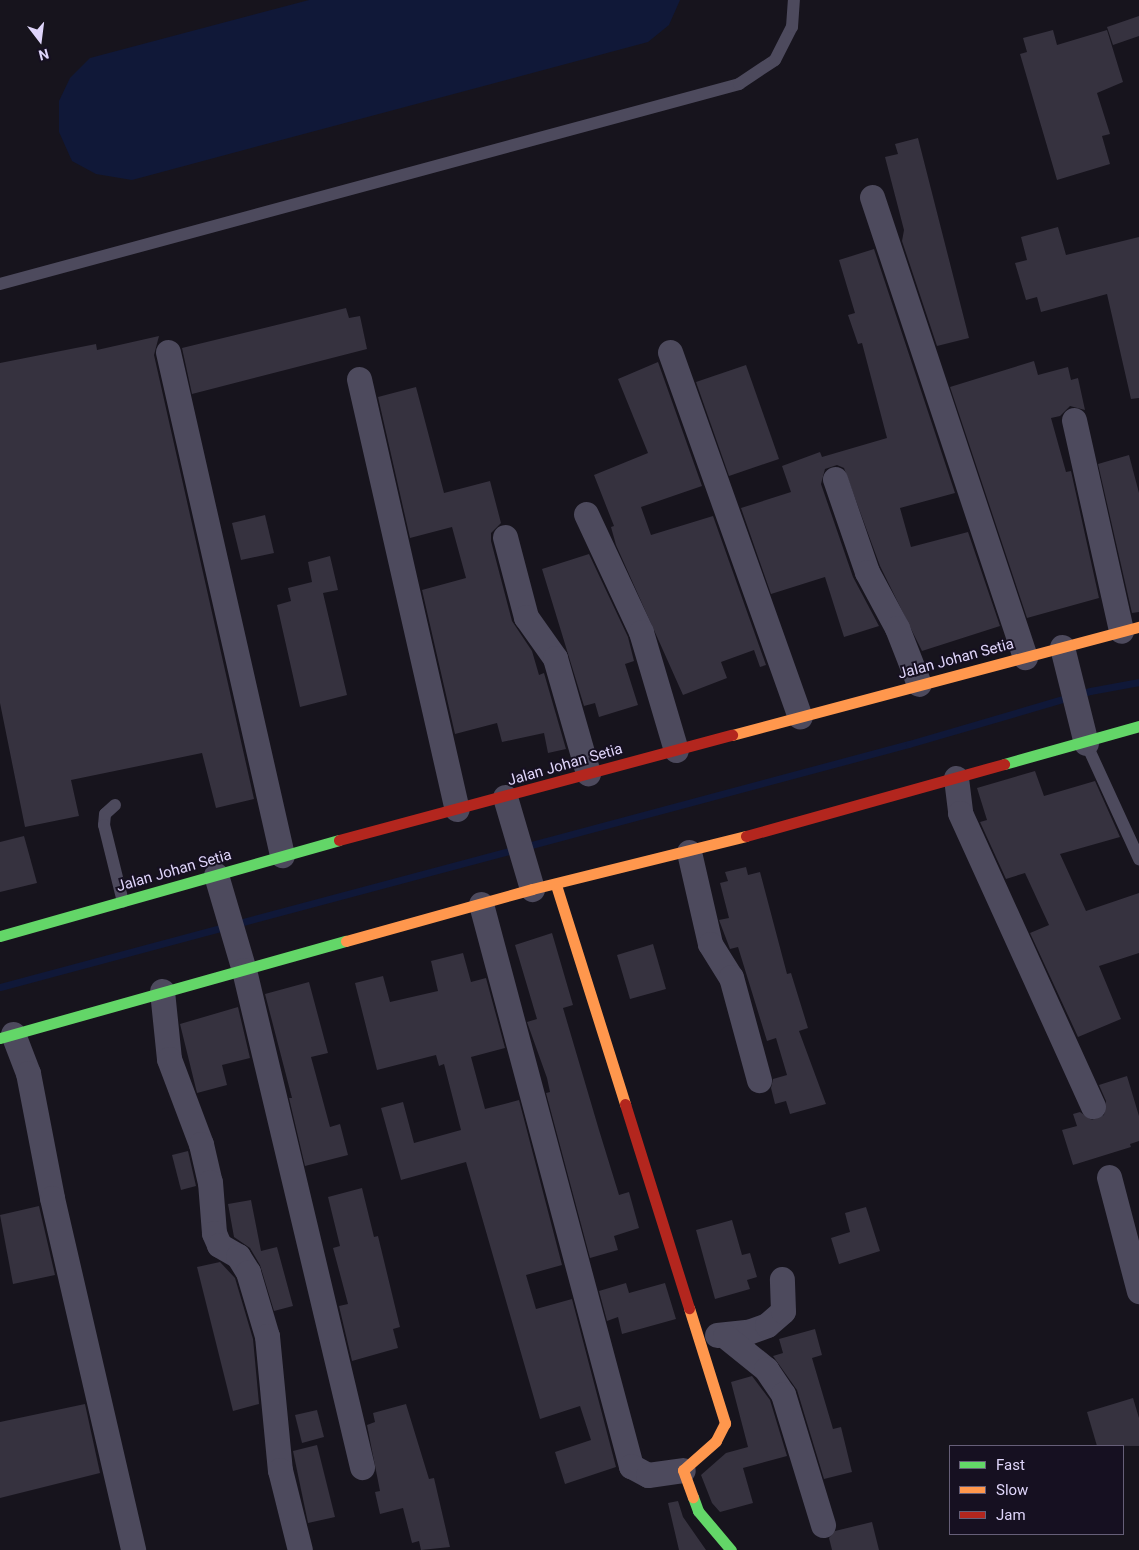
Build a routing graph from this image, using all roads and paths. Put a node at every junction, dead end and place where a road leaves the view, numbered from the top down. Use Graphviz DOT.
graph roads {
  1 [pos="794,0"];
  2 [pos="872,197"];
  3 [pos="0,284"];
  4 [pos="168,352"];
  5 [pos="670,352"];
  6 [pos="358,378"];
  7 [pos="1074,420"];
  8 [pos="835,479"];
  9 [pos="586,514"];
  10 [pos="505,538"];
  11 [pos="1130,629"];
  12 [pos="1062,647"];
  13 [pos="1025,657"];
  14 [pos="919,684"];
  15 [pos="796,700"];
  16 [pos="1139,726"];
  17 [pos="672,736"];
  18 [pos="1083,736"];
  19 [pos="585,761"];
  20 [pos="956,778"];
  21 [pos="454,795"];
  22 [pos="505,797"];
  23 [pos="115,805"];
  24 [pos="688,852"];
  25 [pos="282,855"];
  26 [pos="1139,859"];
  27 [pos="216,875"];
  28 [pos="529,881"];
  29 [pos="556,885"];
  30 [pos="123,902"];
  31 [pos="481,904"];
  32 [pos="0,936"];
  33 [pos="241,962"];
  34 [pos="162,991"];
  35 [pos="6,1036"];
  36 [pos="759,1080"];
  37 [pos="1092,1106"];
  38 [pos="1108,1177"];
  39 [pos="782,1279"];
  40 [pos="1139,1291"];
  41 [pos="698,1330"];
  42 [pos="725,1336"];
  43 [pos="362,1467"];
  44 [pos="683,1470"];
  45 [pos="823,1525"];
  46 [pos="134,1550"];
  47 [pos="300,1550"];
  48 [pos="731,1550"];
  1 -- 3 [label="lane"];
  2 -- 13 [label="street"];
  4 -- 25 [label="street"];
  5 -- 15 [label="street"];
  6 -- 21 [label="street"];
  7 -- 11 [label="street"];
  8 -- 14 [label="street"];
  9 -- 17 [label="street"];
  10 -- 19 [label="street"];
  11 -- 12 [label="street, Jalan Johan Setia"];
  12 -- 13 [label="street, Jalan Johan Setia"];
  12 -- 18 [label="street"];
  13 -- 14 [label="street, Jalan Johan Setia"];
  14 -- 15 [label="street, Jalan Johan Setia"];
  15 -- 17 [label="street, Jalan Johan Setia"];
  16 -- 18 [label="street"];
  17 -- 19 [label="street, Jalan Johan Setia"];
  18 -- 20 [label="street"];
  18 -- 26 [label="lane"];
  19 -- 22 [label="street, Jalan Johan Setia"];
  20 -- 24 [label="street"];
  20 -- 37 [label="street"];
  21 -- 22 [label="street, Jalan Johan Setia"];
  21 -- 25 [label="street, Jalan Johan Setia"];
  22 -- 28 [label="street"];
  23 -- 30 [label="lane"];
  24 -- 29 [label="street"];
  24 -- 36 [label="street"];
  25 -- 27 [label="street, Jalan Johan Setia"];
  27 -- 30 [label="street, Jalan Johan Setia"];
  27 -- 33 [label="street"];
  28 -- 29 [label="street"];
  28 -- 31 [label="street"];
  29 -- 41 [label="street"];
  30 -- 32 [label="street, Jalan Johan Setia"];
  31 -- 33 [label="street"];
  31 -- 44 [label="street"];
  33 -- 34 [label="street"];
  33 -- 43 [label="street"];
  34 -- 35 [label="street"];
  34 -- 47 [label="street"];
  35 -- 46 [label="street"];
  38 -- 40 [label="street"];
  39 -- 42 [label="street"];
  41 -- 42 [label="street"];
  41 -- 44 [label="street"];
  42 -- 45 [label="street"];
  44 -- 48 [label="street"];
}
